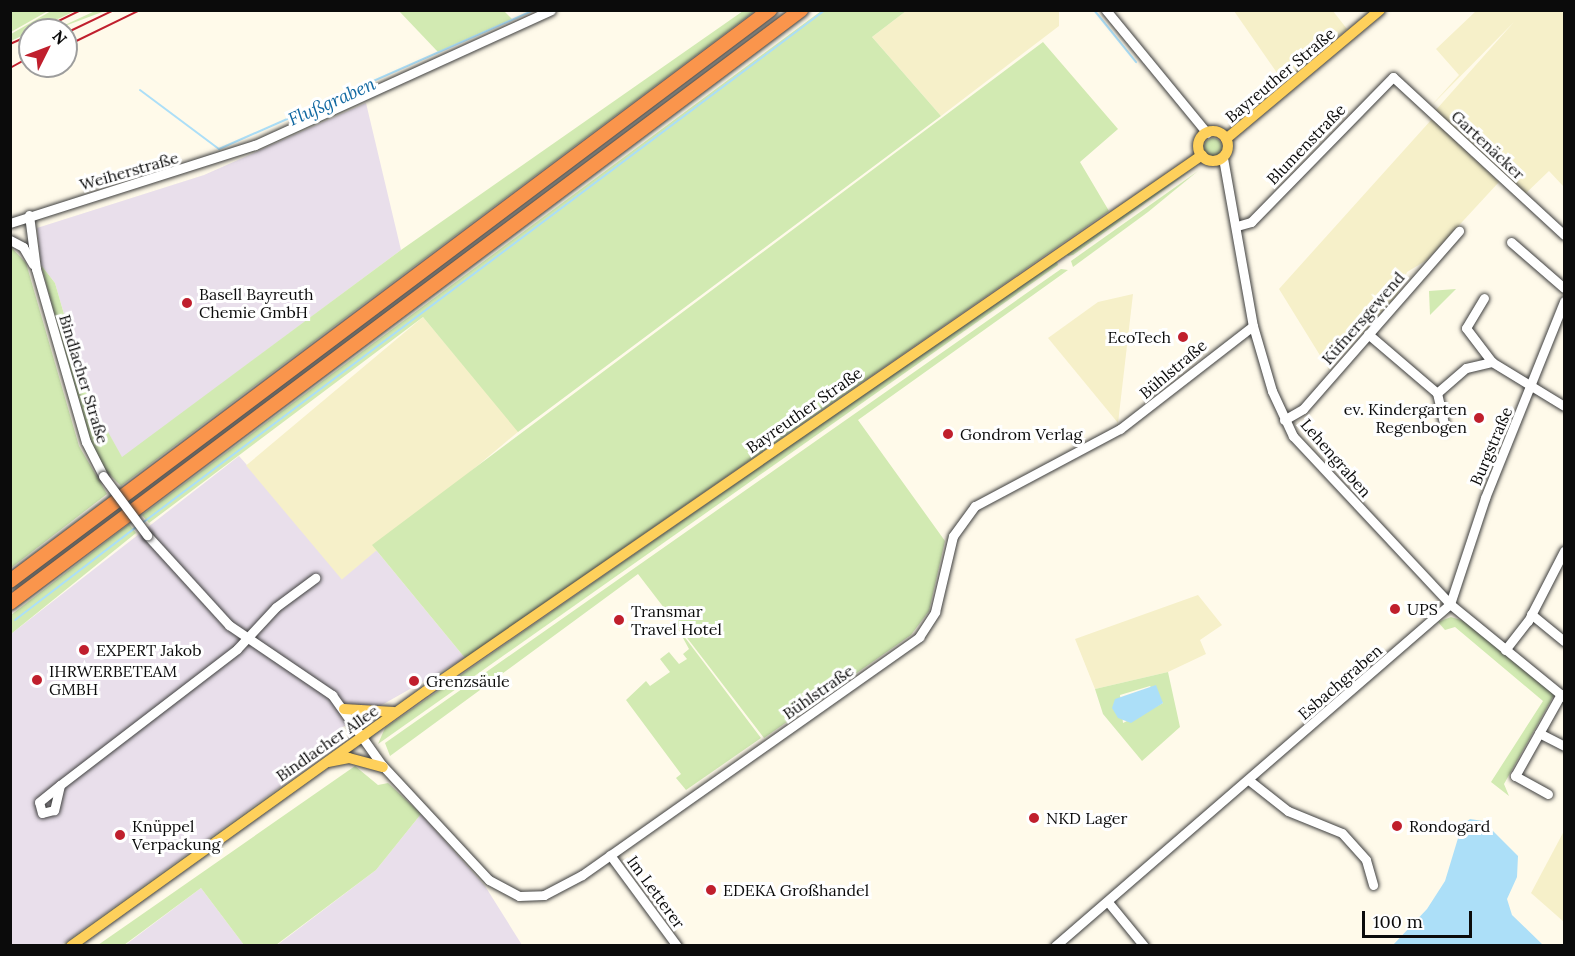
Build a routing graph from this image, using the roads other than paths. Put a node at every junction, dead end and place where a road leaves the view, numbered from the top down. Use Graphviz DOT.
graph roads {
  1 [pos="551,10"];
  2 [pos="770,10"];
  3 [pos="801,10"];
  4 [pos="1106,10"];
  5 [pos="1380,10"];
  6 [pos="1393,77"];
  7 [pos="1207,133"];
  8 [pos="1226,139"];
  9 [pos="1202,155"];
  10 [pos="1223,158"];
  11 [pos="29,215"];
  12 [pos="10,223"];
  13 [pos="1237,226"];
  14 [pos="1459,231"];
  15 [pos="1564,235"];
  16 [pos="10,240"];
  17 [pos="1511,242"];
  18 [pos="36,269"];
  19 [pos="1564,288"];
  20 [pos="1484,298"];
  21 [pos="1564,301"];
  22 [pos="1253,326"];
  23 [pos="1368,334"];
  24 [pos="1492,362"];
  25 [pos="1531,389"];
  26 [pos="1437,393"];
  27 [pos="1564,406"];
  28 [pos="1284,420"];
  29 [pos="1445,429"];
  30 [pos="1564,553"];
  31 [pos="315,578"];
  32 [pos="10,581"];
  33 [pos="10,603"];
  34 [pos="1450,604"];
  35 [pos="1531,614"];
  36 [pos="247,639"];
  37 [pos="1564,641"];
  38 [pos="1505,650"];
  39 [pos="426,691"];
  40 [pos="1563,696"];
  41 [pos="344,709"];
  42 [pos="397,712"];
  43 [pos="1539,733"];
  44 [pos="363,736"];
  45 [pos="1564,746"];
  46 [pos="325,762"];
  47 [pos="383,767"];
  48 [pos="1250,781"];
  49 [pos="60,785"];
  50 [pos="1548,794"];
  51 [pos="610,855"];
  52 [pos="1373,885"];
  53 [pos="1108,902"];
  54 [pos="70,945"];
  55 [pos="677,945"];
  56 [pos="1055,945"];
  57 [pos="1144,945"];
  1 -- 11 [label="street, Weiherstraße"];
  2 -- 32 [label="highway"];
  3 -- 33 [label="highway"];
  4 -- 7 [label="street"];
  5 -- 8 [label="main road, Bayreuther Straße"];
  6 -- 13 [label="street, Blumenstraße"];
  6 -- 15 [label="street, Gartenäcker"];
  7 -- 8 [label="main road"];
  7 -- 9 [label="main road"];
  8 -- 10 [label="main road"];
  9 -- 10 [label="main road"];
  9 -- 39 [label="main road, Bayreuther Straße"];
  10 -- 13 [label="street, Lehengraben"];
  11 -- 12 [label="street, Weiherstraße"];
  11 -- 18 [label="street, Bindlacher Straße"];
  13 -- 22 [label="street, Lehengraben"];
  14 -- 23 [label="street, Küfnersgewend"];
  16 -- 18 [label="street"];
  17 -- 19 [label="street"];
  18 -- 36 [label="street, Bindlacher Straße, bridge"];
  20 -- 24 [label="street"];
  21 -- 25 [label="street, Burgstraße"];
  22 -- 28 [label="street, Lehengraben"];
  22 -- 51 [label="street, Bühlstraße"];
  23 -- 26 [label="street"];
  23 -- 28 [label="street, Küfnersgewend"];
  24 -- 25 [label="street"];
  24 -- 26 [label="street"];
  25 -- 27 [label="street"];
  25 -- 34 [label="street, Burgstraße"];
  26 -- 29 [label="street"];
  28 -- 34 [label="street, Lehengraben"];
  30 -- 35 [label="street"];
  31 -- 36 [label="street"];
  34 -- 38 [label="street, Lehengraben"];
  34 -- 48 [label="street, Esbachgraben"];
  35 -- 37 [label="street"];
  35 -- 38 [label="street"];
  36 -- 41 [label="street, Bindlacher Straße"];
  36 -- 49 [label="street"];
  38 -- 40 [label="street, Lehengraben"];
  39 -- 42 [label="main road, Bindlacher Allee"];
  40 -- 43 [label="street"];
  41 -- 42 [label="main road"];
  41 -- 44 [label="street, Bindlacher Straße"];
  42 -- 44 [label="main road, Bindlacher Allee"];
  43 -- 45 [label="street"];
  43 -- 50 [label="street"];
  44 -- 46 [label="main road, Bindlacher Allee"];
  44 -- 47 [label="street, Bühlstraße"];
  46 -- 47 [label="main road"];
  46 -- 54 [label="main road, Bindlacher Allee"];
  47 -- 51 [label="street, Bühlstraße"];
  48 -- 52 [label="street"];
  48 -- 53 [label="street, Esbachgraben"];
  51 -- 55 [label="street, Im Letterer"];
  53 -- 56 [label="street, Esbachgraben"];
  53 -- 57 [label="street"];
}
